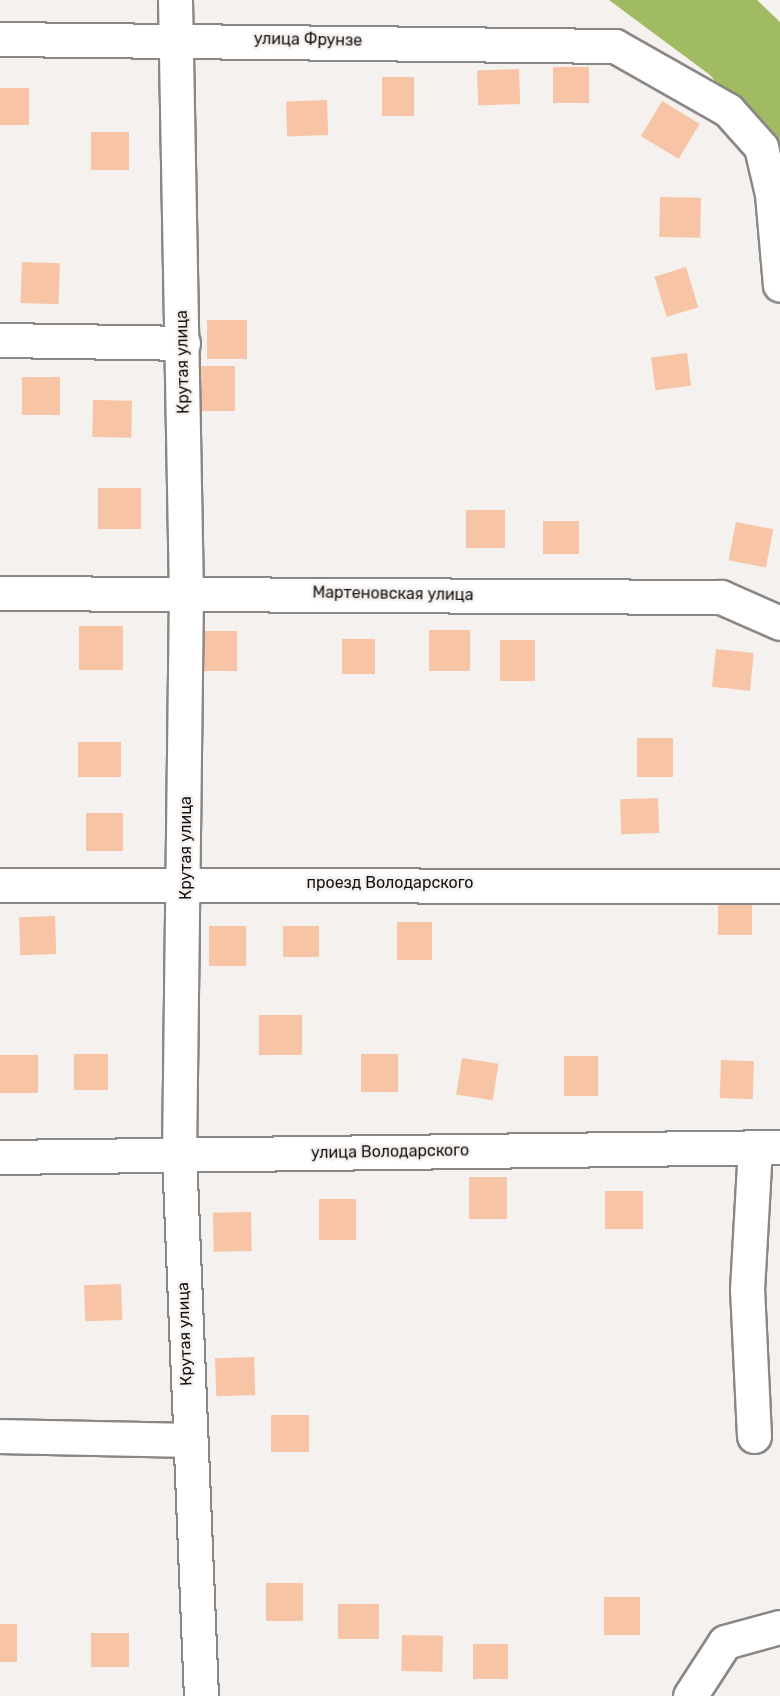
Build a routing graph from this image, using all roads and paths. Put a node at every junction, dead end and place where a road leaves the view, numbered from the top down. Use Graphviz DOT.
graph roads {
  1 [pos="175,0"];
  2 [pos="177,37"];
  3 [pos="0,39"];
  4 [pos="780,285"];
  5 [pos="0,340"];
  6 [pos="183,343"];
  7 [pos="186,592"];
  8 [pos="0,593"];
  9 [pos="780,623"];
  10 [pos="186,882"];
  11 [pos="0,885"];
  12 [pos="780,886"];
  13 [pos="768,1147"];
  14 [pos="179,1154"];
  15 [pos="0,1157"];
  16 [pos="0,1436"];
  17 [pos="754,1436"];
  18 [pos="188,1440"];
  19 [pos="780,1627"];
  20 [pos="201,1696"];
  21 [pos="690,1696"];
  1 -- 2 [label="street, Крутая улица"];
  2 -- 3 [label="street, улица Фрунзе"];
  2 -- 4 [label="street, улица Фрунзе"];
  2 -- 6 [label="street, Крутая улица"];
  5 -- 6 [label="street"];
  6 -- 7 [label="street, Крутая улица"];
  7 -- 8 [label="street, Мартеновская улица"];
  7 -- 9 [label="street, Мартеновская улица"];
  7 -- 10 [label="street, Крутая улица"];
  10 -- 11 [label="street, проезд Володарского"];
  10 -- 12 [label="street, проезд Володарского"];
  10 -- 14 [label="street, Крутая улица"];
  13 -- 14 [label="street, улица Володарского"];
  13 -- 17 [label="street"];
  14 -- 15 [label="street, улица Володарского"];
  14 -- 18 [label="street, Крутая улица"];
  16 -- 18 [label="street"];
  18 -- 20 [label="street, Крутая улица"];
  19 -- 21 [label="street"];
}
